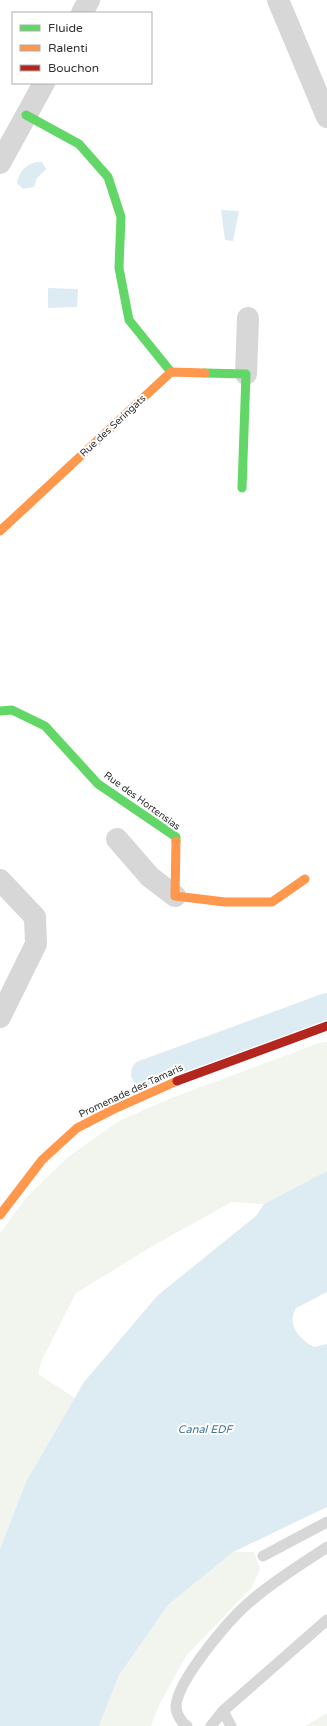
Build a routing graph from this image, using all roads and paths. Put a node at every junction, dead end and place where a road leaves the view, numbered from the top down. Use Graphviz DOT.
graph roads {
  1 [pos="89,0"];
  2 [pos="278,0"];
  3 [pos="83,12"];
  4 [pos="43,84"];
  5 [pos="26,115"];
  6 [pos="327,117"];
  7 [pos="0,163"];
  8 [pos="248,318"];
  9 [pos="171,372"];
  10 [pos="246,374"];
  11 [pos="242,488"];
  12 [pos="0,531"];
  13 [pos="0,710"];
  14 [pos="117,839"];
  15 [pos="306,879"];
  16 [pos="0,880"];
  17 [pos="175,896"];
  18 [pos="0,1017"];
  19 [pos="327,1026"];
  20 [pos="0,1215"];
  21 [pos="327,1522"];
  22 [pos="327,1547"];
  23 [pos="263,1556"];
  24 [pos="327,1620"];
  25 [pos="223,1711"];
  26 [pos="187,1726"];
  27 [pos="210,1726"];
  28 [pos="231,1726"];
  1 -- 3 [label="street"];
  2 -- 6 [label="street"];
  4 -- 5 [label="street"];
  5 -- 7 [label="street"];
  5 -- 9 [label="street"];
  8 -- 10 [label="street"];
  9 -- 10 [label="street"];
  9 -- 12 [label="street, Rue des Seringats"];
  10 -- 11 [label="street"];
  13 -- 17 [label="street, Rue des Hortensias"];
  14 -- 17 [label="street"];
  15 -- 17 [label="street"];
  16 -- 18 [label="street"];
  19 -- 20 [label="street, Promenade des Tamaris"];
  21 -- 23 [label="lane"];
  22 -- 26 [label="lane"];
  24 -- 25 [label="lane"];
  25 -- 27 [label="lane"];
  25 -- 28 [label="lane"];
}
